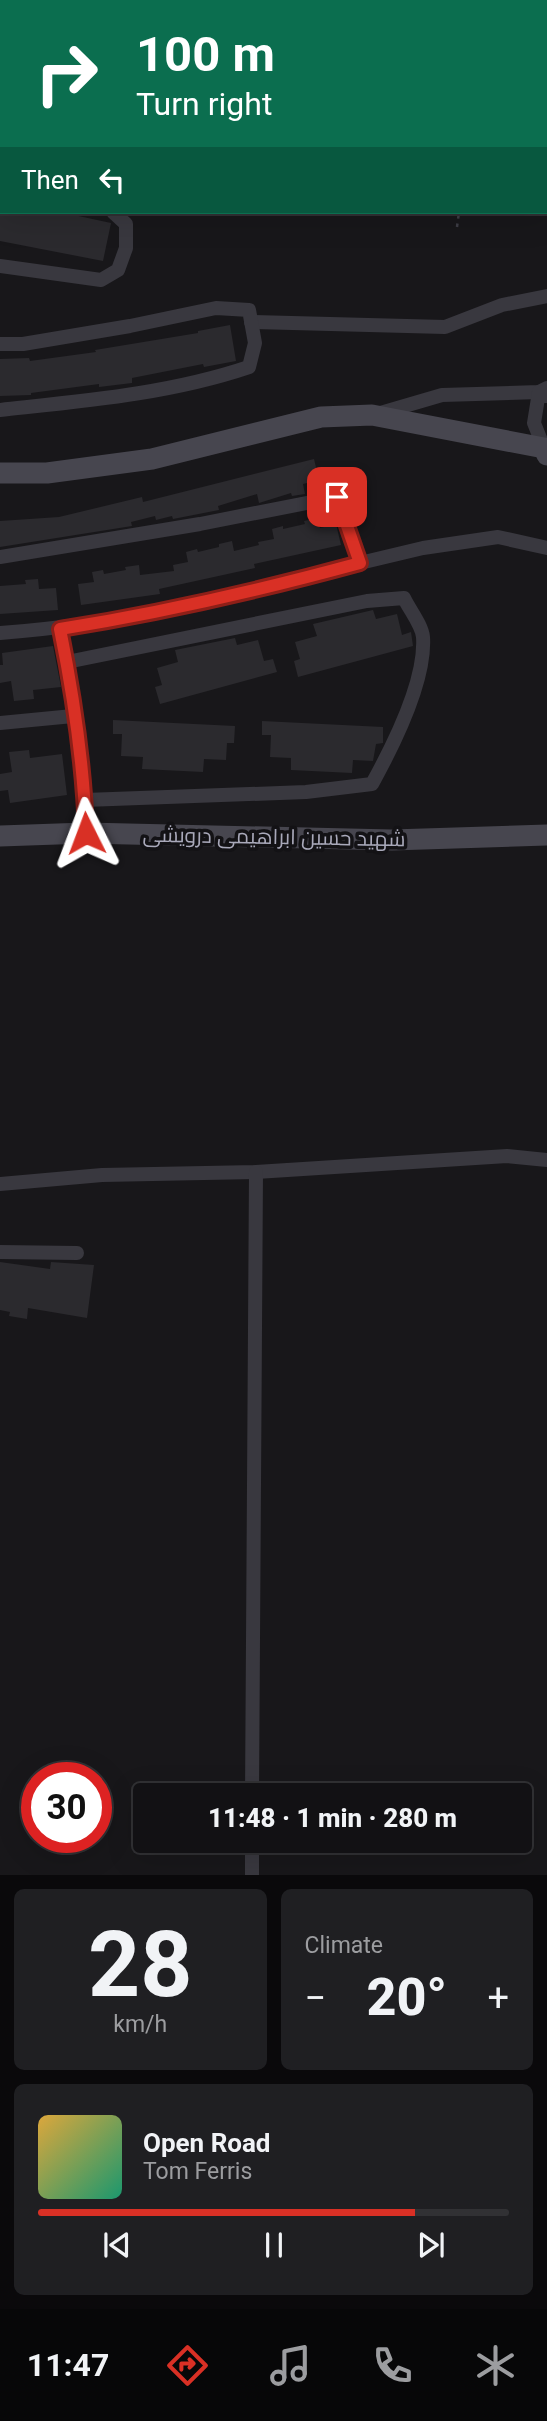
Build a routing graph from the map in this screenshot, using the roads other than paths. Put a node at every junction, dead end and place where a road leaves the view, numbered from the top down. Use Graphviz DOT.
graph roads {
  1 [pos="115,214"];
  2 [pos="0,267"];
  3 [pos="547,296"];
  4 [pos="251,322"];
  5 [pos="0,344"];
  6 [pos="544,392"];
  7 [pos="0,410"];
  8 [pos="372,415"];
  9 [pos="545,452"];
  10 [pos="0,473"];
  11 [pos="547,548"];
  12 [pos="0,557"];
  13 [pos="360,563"];
  14 [pos="60,629"];
  15 [pos="0,633"];
  16 [pos="67,663"];
  17 [pos="74,716"];
  18 [pos="0,723"];
  19 [pos="85,800"];
  20 [pos="86,833"];
  21 [pos="547,835"];
  22 [pos="0,836"];
  23 [pos="547,1160"];
  24 [pos="256,1172"];
  25 [pos="0,1184"];
  26 [pos="0,1252"];
  27 [pos="77,1253"];
  28 [pos="252,1783"];
  29 [pos="252,1853"];
  30 [pos="251,1875"];
  1 -- 2 [label="street"];
  3 -- 4 [label="street"];
  4 -- 5 [label="street"];
  4 -- 7 [label="street"];
  6 -- 8 [label="street"];
  6 -- 9 [label="street"];
  8 -- 9 [label="street"];
  8 -- 10 [label="street"];
  11 -- 13 [label="street"];
  12 -- 13 [label="street"];
  13 -- 14 [label="street"];
  14 -- 15 [label="street"];
  14 -- 16 [label="street"];
  16 -- 17 [label="street"];
  16 -- 19 [label="street"];
  17 -- 18 [label="street"];
  17 -- 19 [label="street"];
  19 -- 20 [label="street"];
  20 -- 21 [label="street, شهید حسین ابراهیمی درویشی"];
  20 -- 22 [label="street, شهید حسین ابراهیمی درویشی"];
  23 -- 24 [label="street"];
  24 -- 25 [label="street"];
  24 -- 28 [label="street"];
  26 -- 27 [label="street"];
  29 -- 30 [label="street"];
}
